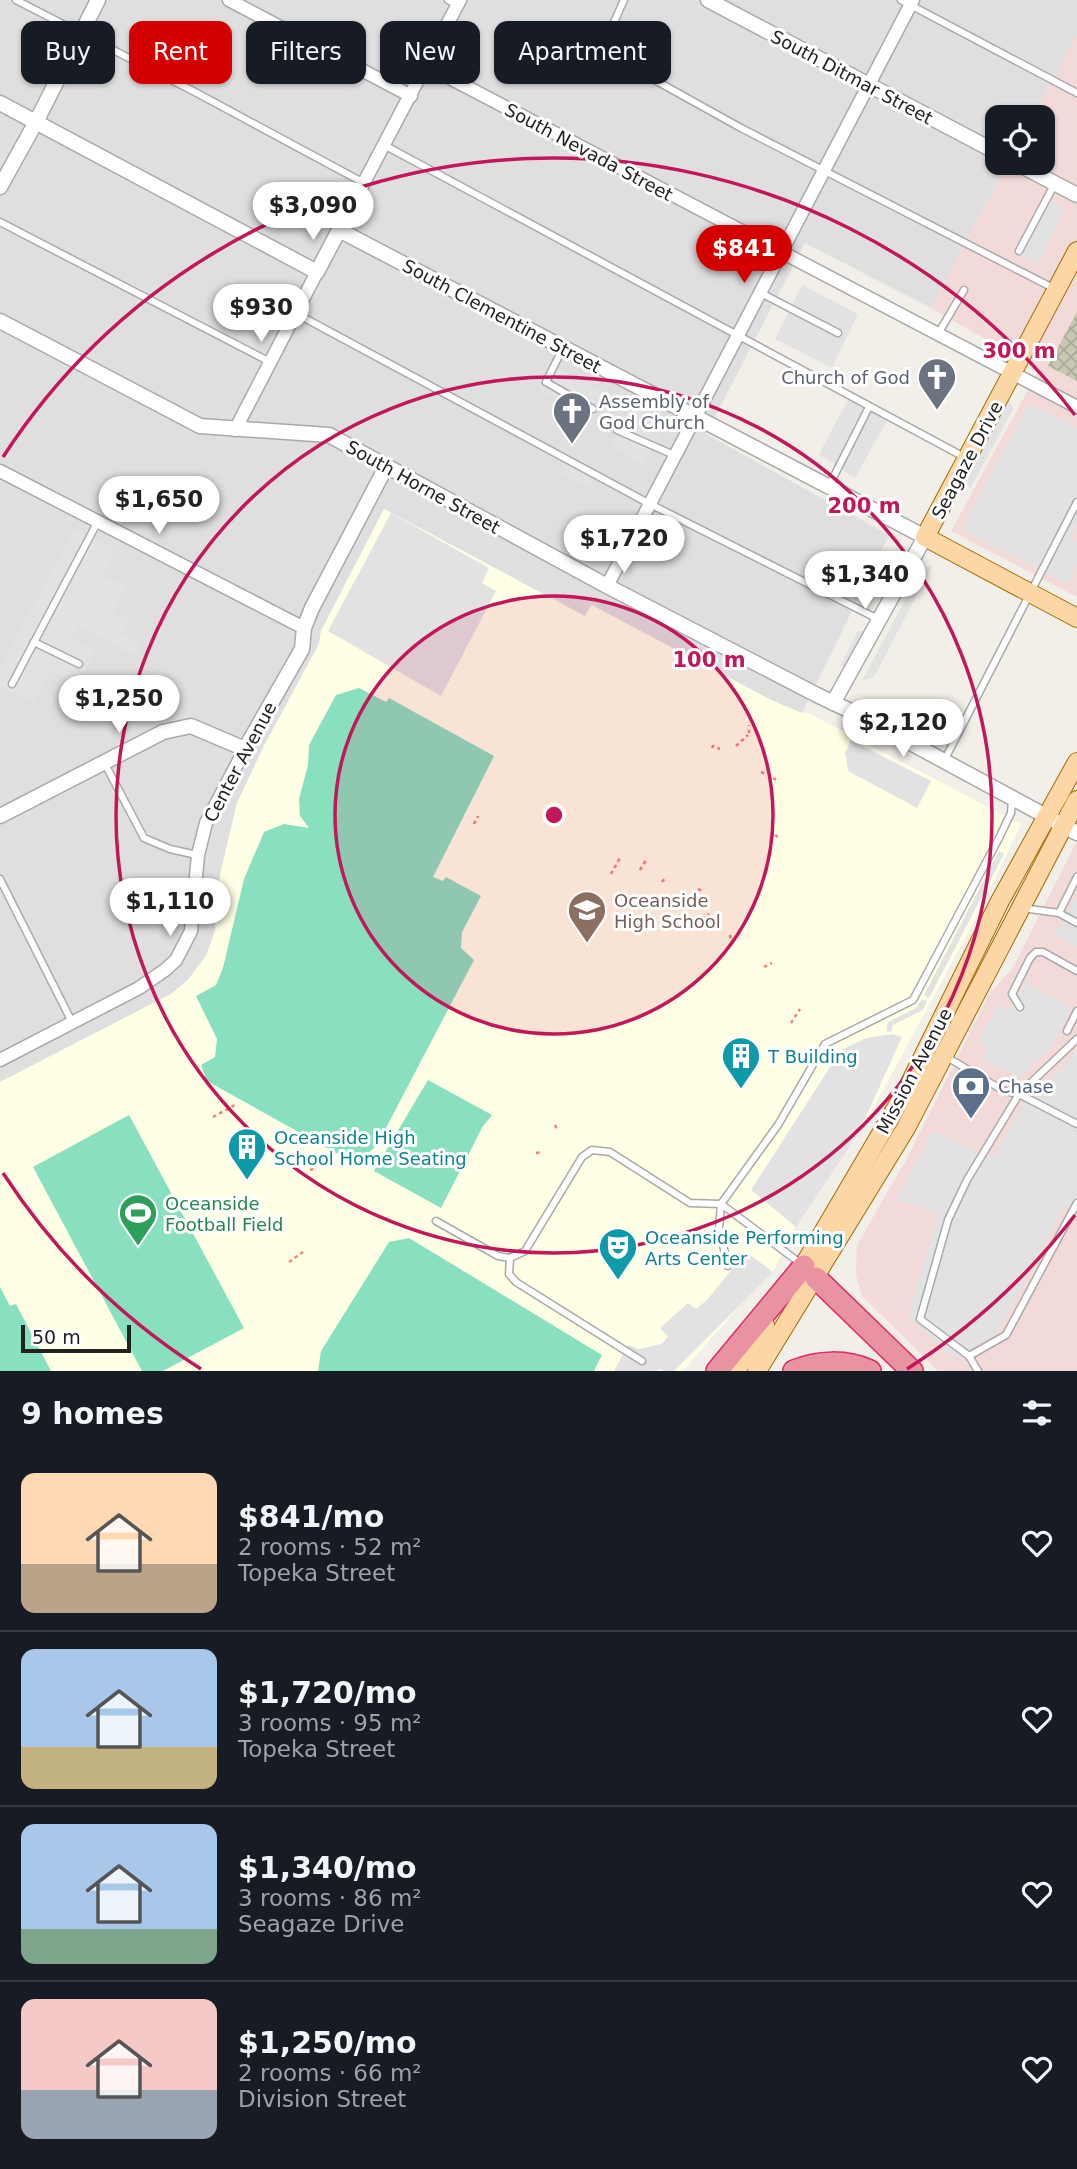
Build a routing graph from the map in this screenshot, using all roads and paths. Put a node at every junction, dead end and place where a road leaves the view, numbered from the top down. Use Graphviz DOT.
graph roads {
  1 [pos="16,0"];
  2 [pos="98,0"];
  3 [pos="229,0"];
  4 [pos="624,0"];
  5 [pos="708,0"];
  6 [pos="455,2"];
  7 [pos="908,2"];
  8 [pos="56,21"];
  9 [pos="87,21"];
  10 [pos="446,21"];
  11 [pos="115,52"];
  12 [pos="55,84"];
  13 [pos="416,84"];
  14 [pos="461,84"];
  15 [pos="868,86"];
  16 [pos="1077,93"];
  17 [pos="411,96"];
  18 [pos="0,103"];
  19 [pos="36,122"];
  20 [pos="384,145"];
  21 [pos="985,146"];
  22 [pos="824,169"];
  23 [pos="1039,175"];
  24 [pos="364,183"];
  25 [pos="1055,183"];
  26 [pos="0,187"];
  27 [pos="1077,195"];
  28 [pos="0,222"];
  29 [pos="340,230"];
  30 [pos="1019,251"];
  31 [pos="1077,251"];
  32 [pos="779,252"];
  33 [pos="317,272"];
  34 [pos="964,290"];
  35 [pos="1056,290"];
  36 [pos="759,292"];
  37 [pos="297,314"];
  38 [pos="0,321"];
  39 [pos="838,332"];
  40 [pos="938,334"];
  41 [pos="737,337"];
  42 [pos="563,348"];
  43 [pos="270,362"];
  44 [pos="1013,373"];
  45 [pos="869,407"];
  46 [pos="1077,407"];
  47 [pos="593,409"];
  48 [pos="694,418"];
  49 [pos="235,430"];
  50 [pos="617,430"];
  51 [pos="674,455"];
  52 [pos="968,459"];
  53 [pos="386,467"];
  54 [pos="0,472"];
  55 [pos="828,488"];
  56 [pos="945,501"];
  57 [pos="648,503"];
  58 [pos="1076,506"];
  59 [pos="97,523"];
  60 [pos="925,537"];
  61 [pos="942,547"];
  62 [pos="607,586"];
  63 [pos="1030,593"];
  64 [pos="1077,618"];
  65 [pos="880,620"];
  66 [pos="304,628"];
  67 [pos="34,642"];
  68 [pos="79,664"];
  69 [pos="12,684"];
  70 [pos="833,703"];
  71 [pos="749,725"];
  72 [pos="736,746"];
  73 [pos="712,748"];
  74 [pos="245,749"];
  75 [pos="720,749"];
  76 [pos="944,761"];
  77 [pos="104,762"];
  78 [pos="1077,762"];
  79 [pos="761,772"];
  80 [pos="766,774"];
  81 [pos="1012,799"];
  82 [pos="1077,800"];
  83 [pos="0,816"];
  84 [pos="478,816"];
  85 [pos="1045,817"];
  86 [pos="474,824"];
  87 [pos="1070,829"];
  88 [pos="775,835"];
  89 [pos="779,838"];
  90 [pos="198,855"];
  91 [pos="621,856"];
  92 [pos="646,860"];
  93 [pos="640,870"];
  94 [pos="611,874"];
  95 [pos="666,877"];
  96 [pos="1077,877"];
  97 [pos="0,879"];
  98 [pos="662,882"];
  99 [pos="1021,908"];
  100 [pos="1059,913"];
  101 [pos="709,914"];
  102 [pos="702,919"];
  103 [pos="1077,923"];
  104 [pos="730,935"];
  105 [pos="732,943"];
  106 [pos="772,963"];
  107 [pos="764,967"];
  108 [pos="1077,971"];
  109 [pos="965,975"];
  110 [pos="1020,1007"];
  111 [pos="800,1009"];
  112 [pos="1077,1011"];
  113 [pos="72,1022"];
  114 [pos="791,1023"];
  115 [pos="1067,1031"];
  116 [pos="1077,1039"];
  117 [pos="945,1056"];
  118 [pos="0,1060"];
  119 [pos="1018,1094"];
  120 [pos="235,1105"];
  121 [pos="212,1117"];
  122 [pos="1077,1124"];
  123 [pos="555,1125"];
  124 [pos="557,1130"];
  125 [pos="543,1152"];
  126 [pos="536,1153"];
  127 [pos="316,1168"];
  128 [pos="310,1170"];
  129 [pos="1077,1203"];
  130 [pos="721,1205"];
  131 [pos="436,1221"];
  132 [pos="303,1252"];
  133 [pos="510,1258"];
  134 [pos="289,1262"];
  135 [pos="728,1266"];
  136 [pos="810,1272"];
  137 [pos="969,1356"];
  138 [pos="642,1361"];
  139 [pos="717,1371"];
  140 [pos="736,1371"];
  141 [pos="758,1371"];
  142 [pos="794,1371"];
  143 [pos="870,1371"];
  144 [pos="912,1371"];
  145 [pos="978,1371"];
  1 -- 8 [label="lane"];
  2 -- 9 [label="street"];
  3 -- 17 [label="street"];
  4 -- 22 [label="lane"];
  5 -- 15 [label="street, South Ditmar Street"];
  6 -- 10 [label="street"];
  7 -- 15 [label="street"];
  7 -- 16 [label="lane"];
  11 -- 24 [label="lane"];
  12 -- 19 [label="street"];
  13 -- 17 [label="street"];
  14 -- 32 [label="street, South Nevada Street"];
  15 -- 21 [label="street, South Ditmar Street"];
  15 -- 22 [label="street"];
  17 -- 20 [label="street"];
  18 -- 19 [label="street"];
  19 -- 26 [label="street"];
  19 -- 33 [label="street"];
  20 -- 24 [label="street"];
  20 -- 41 [label="lane"];
  22 -- 32 [label="street"];
  22 -- 35 [label="lane"];
  23 -- 25 [label="street"];
  24 -- 29 [label="street"];
  25 -- 27 [label="street"];
  25 -- 30 [label="lane"];
  28 -- 43 [label="lane"];
  29 -- 33 [label="street"];
  29 -- 42 [label="street, South Clementine Street"];
  31 -- 35 [label="main road, Seagaze Drive"];
  32 -- 36 [label="street"];
  32 -- 40 [label="street, South Nevada Street"];
  33 -- 37 [label="street"];
  34 -- 40 [label="lane"];
  35 -- 44 [label="main road, Seagaze Drive"];
  36 -- 39 [label="lane"];
  36 -- 41 [label="street"];
  37 -- 43 [label="street"];
  37 -- 57 [label="lane"];
  38 -- 49 [label="street, South Horne Street"];
  40 -- 44 [label="street, South Nevada Street"];
  41 -- 45 [label="lane"];
  41 -- 48 [label="street"];
  42 -- 47 [label="lane"];
  42 -- 48 [label="street, South Clementine Street"];
  43 -- 49 [label="street"];
  44 -- 46 [label="street, South Nevada Street"];
  44 -- 52 [label="main road, Seagaze Drive"];
  45 -- 52 [label="lane"];
  45 -- 55 [label="lane"];
  48 -- 51 [label="street"];
  48 -- 55 [label="street, South Clementine Street"];
  49 -- 53 [label="street, South Horne Street"];
  50 -- 51 [label="lane"];
  51 -- 57 [label="street"];
  52 -- 56 [label="main road, Seagaze Drive"];
  53 -- 62 [label="street, South Horne Street"];
  53 -- 66 [label="street, Center Avenue"];
  54 -- 59 [label="street"];
  55 -- 60 [label="street, South Clementine Street"];
  56 -- 60 [label="main road, Seagaze Drive"];
  56 -- 61 [label="main road"];
  57 -- 62 [label="street"];
  57 -- 65 [label="lane"];
  58 -- 63 [label="lane"];
  59 -- 66 [label="street"];
  59 -- 67 [label="lane"];
  60 -- 61 [label="main road"];
  60 -- 65 [label="street, Seagaze Drive"];
  61 -- 63 [label="main road"];
  62 -- 70 [label="street, South Horne Street"];
  63 -- 64 [label="main road"];
  63 -- 76 [label="lane"];
  65 -- 70 [label="street, Seagaze Drive"];
  66 -- 74 [label="street, Center Avenue"];
  67 -- 68 [label="lane"];
  67 -- 69 [label="lane"];
  70 -- 76 [label="street, South Horne Street"];
  71 -- 72 [label="path"];
  73 -- 75 [label="path"];
  74 -- 77 [label="street"];
  74 -- 90 [label="street, Center Avenue"];
  76 -- 81 [label="street, South Horne Street"];
  77 -- 83 [label="street"];
  77 -- 90 [label="lane"];
  78 -- 85 [label="main road, Mission Avenue"];
  79 -- 80 [label="path"];
  81 -- 85 [label="street, South Horne Street"];
  81 -- 130 [label="lane"];
  82 -- 87 [label="main road, Mission Avenue"];
  84 -- 86 [label="path"];
  85 -- 87 [label="street, South Horne Street"];
  85 -- 109 [label="main road, Mission Avenue"];
  87 -- 99 [label="main road, Mission Avenue"];
  88 -- 89 [label="path"];
  90 -- 113 [label="street, Center Avenue"];
  91 -- 94 [label="path"];
  92 -- 93 [label="path"];
  95 -- 98 [label="path"];
  96 -- 100 [label="lane"];
  97 -- 113 [label="lane"];
  99 -- 100 [label="lane"];
  99 -- 117 [label="main road, Mission Avenue"];
  100 -- 103 [label="lane"];
  101 -- 102 [label="path"];
  104 -- 105 [label="path"];
  106 -- 107 [label="path"];
  108 -- 110 [label="lane"];
  109 -- 117 [label="main road"];
  109 -- 136 [label="main road, Mission Avenue"];
  111 -- 114 [label="path"];
  112 -- 115 [label="lane"];
  113 -- 118 [label="street, Center Avenue"];
  116 -- 119 [label="lane"];
  117 -- 119 [label="lane"];
  117 -- 136 [label="main road, Mission Avenue"];
  119 -- 122 [label="lane"];
  119 -- 137 [label="lane"];
  120 -- 121 [label="path"];
  123 -- 124 [label="path"];
  125 -- 126 [label="path"];
  127 -- 128 [label="path"];
  129 -- 137 [label="lane"];
  130 -- 133 [label="lane"];
  130 -- 135 [label="lane"];
  130 -- 136 [label="lane"];
  131 -- 133 [label="lane"];
  132 -- 134 [label="path"];
  133 -- 138 [label="lane"];
  136 -- 139 [label="highway"];
  136 -- 140 [label="main road, Mission Avenue"];
  136 -- 141 [label="main road, Mission Avenue"];
  136 -- 144 [label="highway"];
  137 -- 145 [label="lane"];
  142 -- 143 [label="highway"];
}
